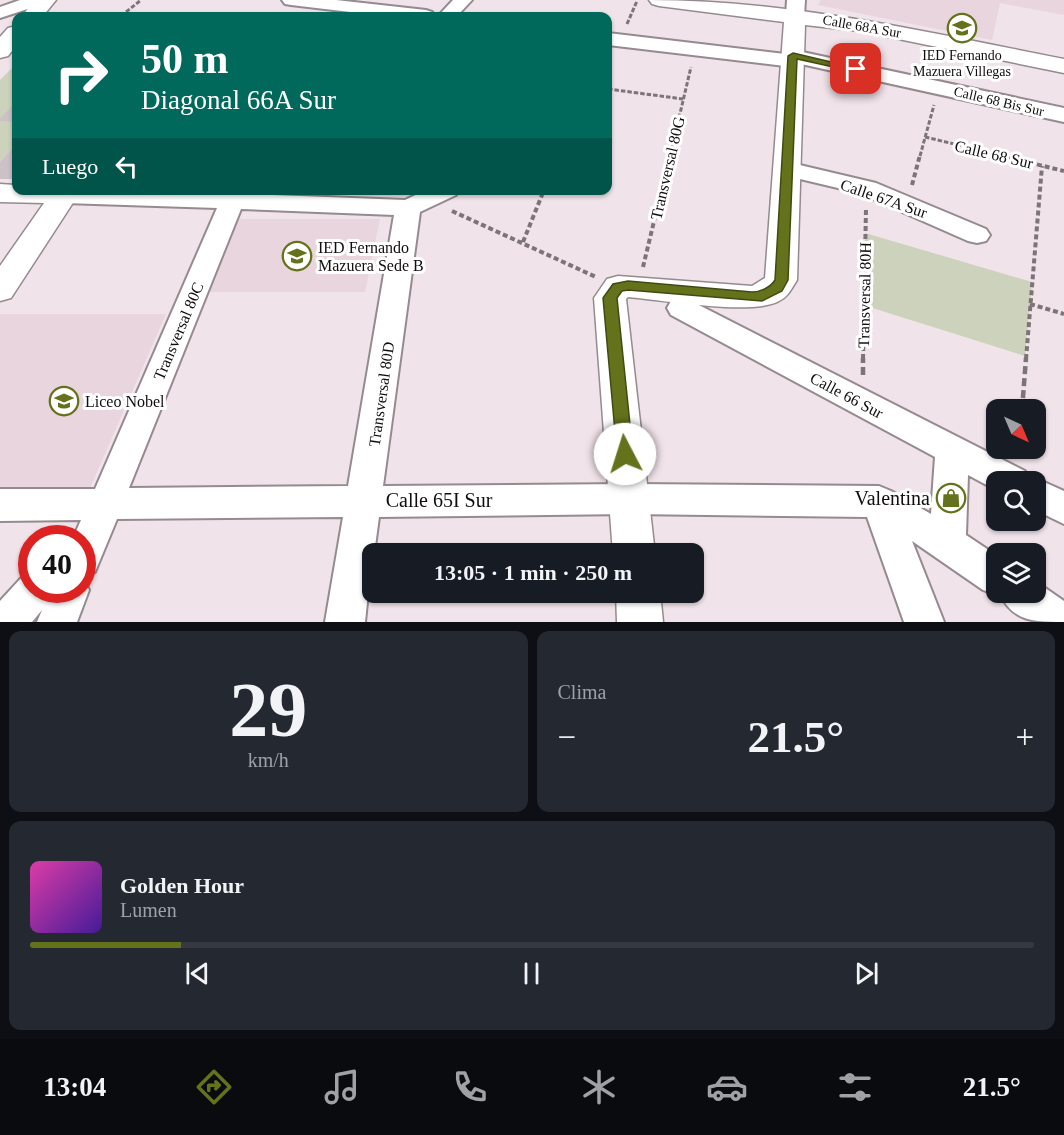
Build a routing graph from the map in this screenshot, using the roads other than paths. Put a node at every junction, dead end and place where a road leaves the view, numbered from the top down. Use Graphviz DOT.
graph roads {
  1 [pos="37,0"];
  2 [pos="46,0"];
  3 [pos="291,0"];
  4 [pos="463,0"];
  5 [pos="659,0"];
  6 [pos="316,1"];
  7 [pos="796,8"];
  8 [pos="36,12"];
  9 [pos="304,12"];
  10 [pos="397,12"];
  11 [pos="451,12"];
  12 [pos="0,13"];
  13 [pos="612,39"];
  14 [pos="793,58"];
  15 [pos="1064,66"];
  16 [pos="1064,116"];
  17 [pos="787,169"];
  18 [pos="64,195"];
  19 [pos="428,200"];
  20 [pos="231,202"];
  21 [pos="977,235"];
  22 [pos="0,290"];
  23 [pos="681,308"];
  24 [pos="952,450"];
  25 [pos="993,471"];
  26 [pos="630,499"];
  27 [pos="1046,499"];
  28 [pos="365,501"];
  29 [pos="879,502"];
  30 [pos="106,504"];
  31 [pos="0,505"];
  32 [pos="1064,508"];
  33 [pos="88,525"];
  34 [pos="96,528"];
  35 [pos="633,543"];
  36 [pos="947,543"];
  37 [pos="986,570"];
  38 [pos="24,603"];
  39 [pos="65,603"];
  40 [pos="639,603"];
  41 [pos="1034,603"];
  42 [pos="8,622"];
  43 [pos="57,622"];
  44 [pos="345,622"];
  45 [pos="640,622"];
  46 [pos="924,622"];
  47 [pos="1061,622"];
  1 -- 12 [label="street"];
  2 -- 8 [label="street"];
  3 -- 6 [label="street"];
  4 -- 11 [label="street"];
  5 -- 7 [label="street, Calle 68A Sur"];
  6 -- 9 [label="street"];
  6 -- 10 [label="street"];
  7 -- 14 [label="street"];
  7 -- 15 [label="street, Calle 68A Sur"];
  13 -- 14 [label="street, Calle 68 Bis Sur"];
  14 -- 16 [label="street, Calle 68 Bis Sur"];
  14 -- 17 [label="street"];
  17 -- 21 [label="street, Calle 67A Sur"];
  17 -- 26 [label="street"];
  18 -- 20 [label="street"];
  18 -- 22 [label="street"];
  19 -- 20 [label="street"];
  19 -- 28 [label="street, Transversal 80D"];
  20 -- 30 [label="street, Transversal 80C"];
  23 -- 24 [label="street, Calle 66 Sur"];
  24 -- 25 [label="street, Calle 66 Sur"];
  24 -- 36 [label="street"];
  26 -- 28 [label="street, Calle 65I Sur"];
  26 -- 29 [label="street, Calle 65I Sur"];
  26 -- 35 [label="street"];
  27 -- 32 [label="street"];
  28 -- 30 [label="street, Calle 65I Sur"];
  28 -- 44 [label="street, Transversal 80D"];
  29 -- 36 [label="street"];
  29 -- 46 [label="street"];
  30 -- 31 [label="street, Calle 65I Sur"];
  30 -- 33 [label="street"];
  30 -- 34 [label="street, Transversal 80C"];
  36 -- 37 [label="street"];
  38 -- 42 [label="street"];
  39 -- 43 [label="street"];
  40 -- 45 [label="street"];
  41 -- 47 [label="street"];
}
